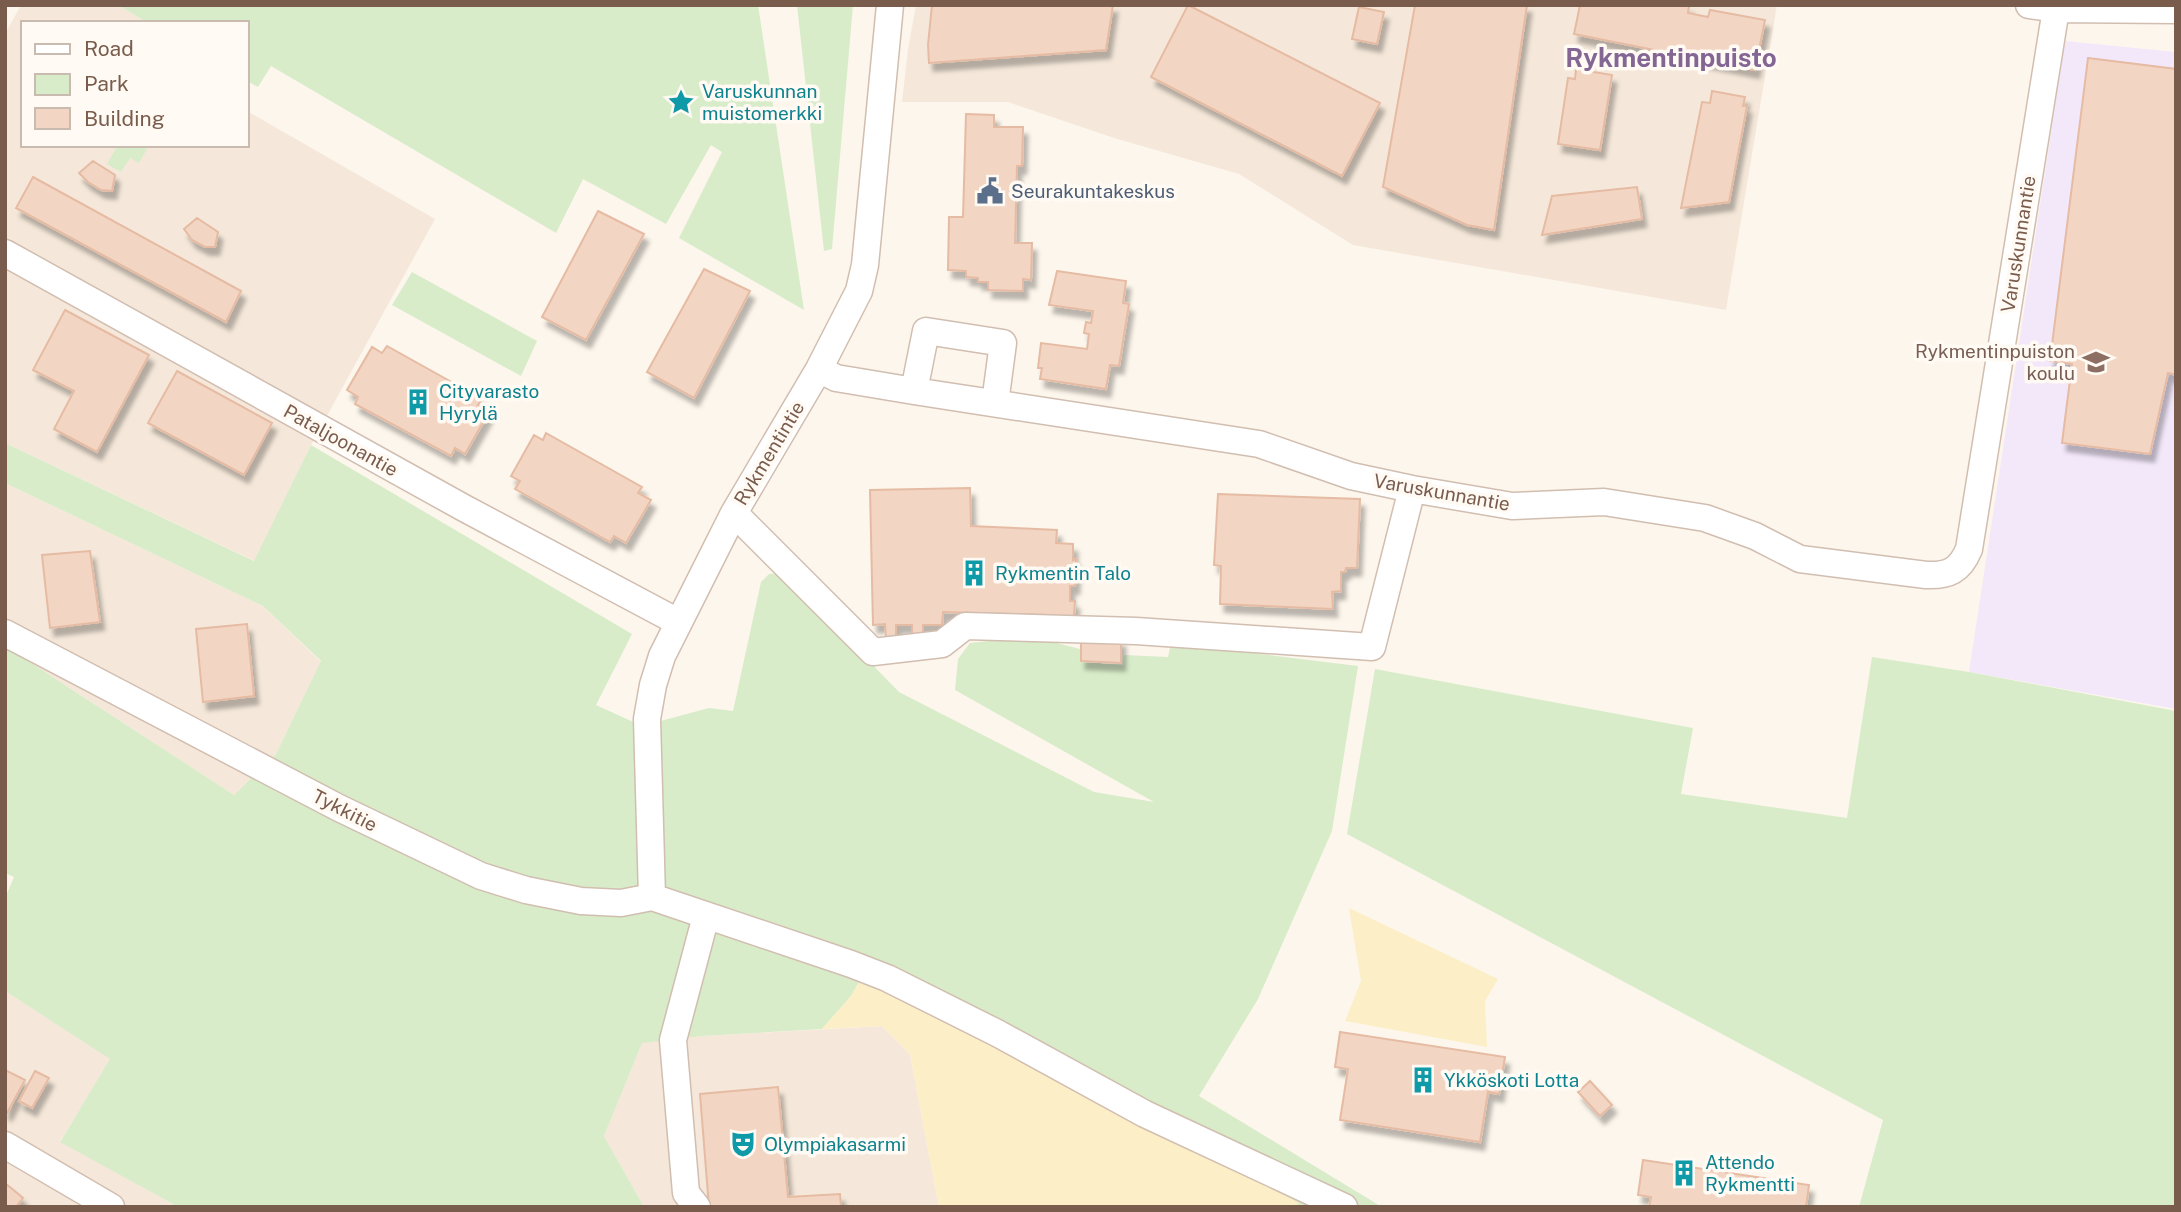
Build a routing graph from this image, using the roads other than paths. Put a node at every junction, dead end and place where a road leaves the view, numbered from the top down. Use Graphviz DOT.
graph roads {
  1 [pos="890,5"];
  2 [pos="2029,5"];
  3 [pos="2056,9"];
  4 [pos="2176,10"];
  5 [pos="5,253"];
  6 [pos="819,369"];
  7 [pos="914,391"];
  8 [pos="995,403"];
  9 [pos="1412,489"];
  10 [pos="734,513"];
  11 [pos="678,622"];
  12 [pos="5,633"];
  13 [pos="652,897"];
  14 [pos="706,916"];
  15 [pos="5,1145"];
  16 [pos="111,1207"];
  17 [pos="697,1207"];
  18 [pos="1344,1207"];
  1 -- 6 [label="street, Rykmentintie"];
  2 -- 3 [label="street"];
  3 -- 4 [label="street"];
  3 -- 9 [label="street, Varuskunnantie"];
  5 -- 11 [label="street, Pataljoonantie"];
  6 -- 7 [label="street, Varuskunnantie"];
  6 -- 10 [label="street, Rykmentintie"];
  7 -- 8 [label="street, Varuskunnantie"];
  7 -- 8 [label="street"];
  8 -- 9 [label="street, Varuskunnantie"];
  9 -- 10 [label="street"];
  10 -- 11 [label="street, Rykmentintie"];
  11 -- 13 [label="street, Rykmentintie"];
  12 -- 13 [label="street, Tykkitie"];
  13 -- 14 [label="street, Tykkitie"];
  14 -- 17 [label="street"];
  14 -- 18 [label="street, Tykkitie"];
  15 -- 16 [label="street"];
}
